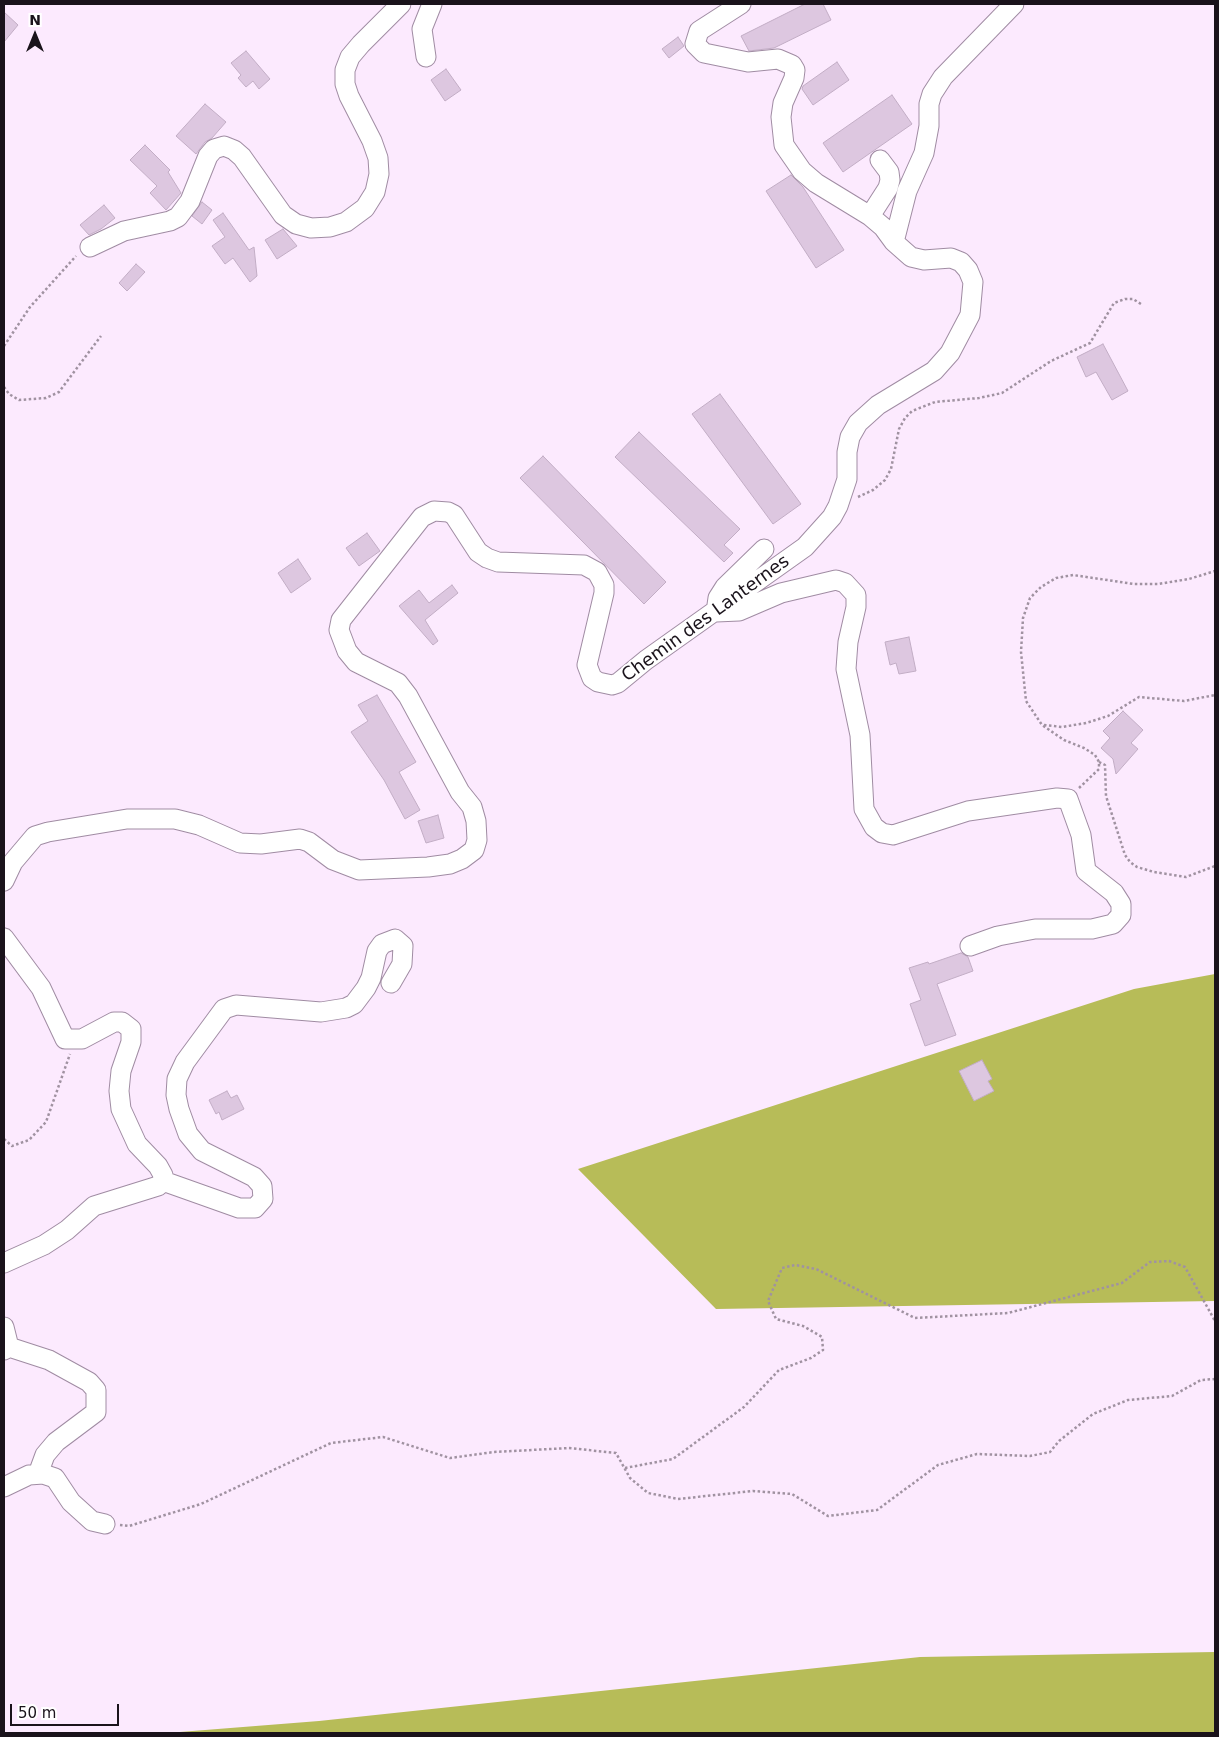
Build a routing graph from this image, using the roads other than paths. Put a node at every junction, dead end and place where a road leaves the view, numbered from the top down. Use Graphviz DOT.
graph roads {
  1 [pos="401,4"];
  2 [pos="432,4"];
  3 [pos="741,4"];
  4 [pos="1014,4"];
  5 [pos="426,57"];
  6 [pos="880,160"];
  7 [pos="870,216"];
  8 [pos="894,242"];
  9 [pos="90,247"];
  10 [pos="764,549"];
  11 [pos="716,612"];
  12 [pos="4,881"];
  13 [pos="4,938"];
  14 [pos="970,946"];
  15 [pos="391,983"];
  16 [pos="163,1181"];
  17 [pos="4,1263"];
  18 [pos="4,1327"];
  19 [pos="6,1348"];
  20 [pos="38,1474"];
  21 [pos="4,1487"];
  22 [pos="105,1524"];
  1 -- 9 [label="street"];
  2 -- 5 [label="street"];
  3 -- 7 [label="street, Chemin des Lanternes"];
  4 -- 8 [label="street"];
  6 -- 7 [label="street"];
  7 -- 8 [label="street, Chemin des Lanternes"];
  8 -- 11 [label="street, Chemin des Lanternes"];
  10 -- 11 [label="street"];
  11 -- 12 [label="street, Chemin des Lanternes"];
  11 -- 14 [label="street"];
  13 -- 16 [label="street"];
  15 -- 16 [label="street"];
  16 -- 17 [label="street"];
  18 -- 19 [label="street"];
  19 -- 20 [label="street"];
  20 -- 21 [label="street"];
  20 -- 22 [label="street"];
}
